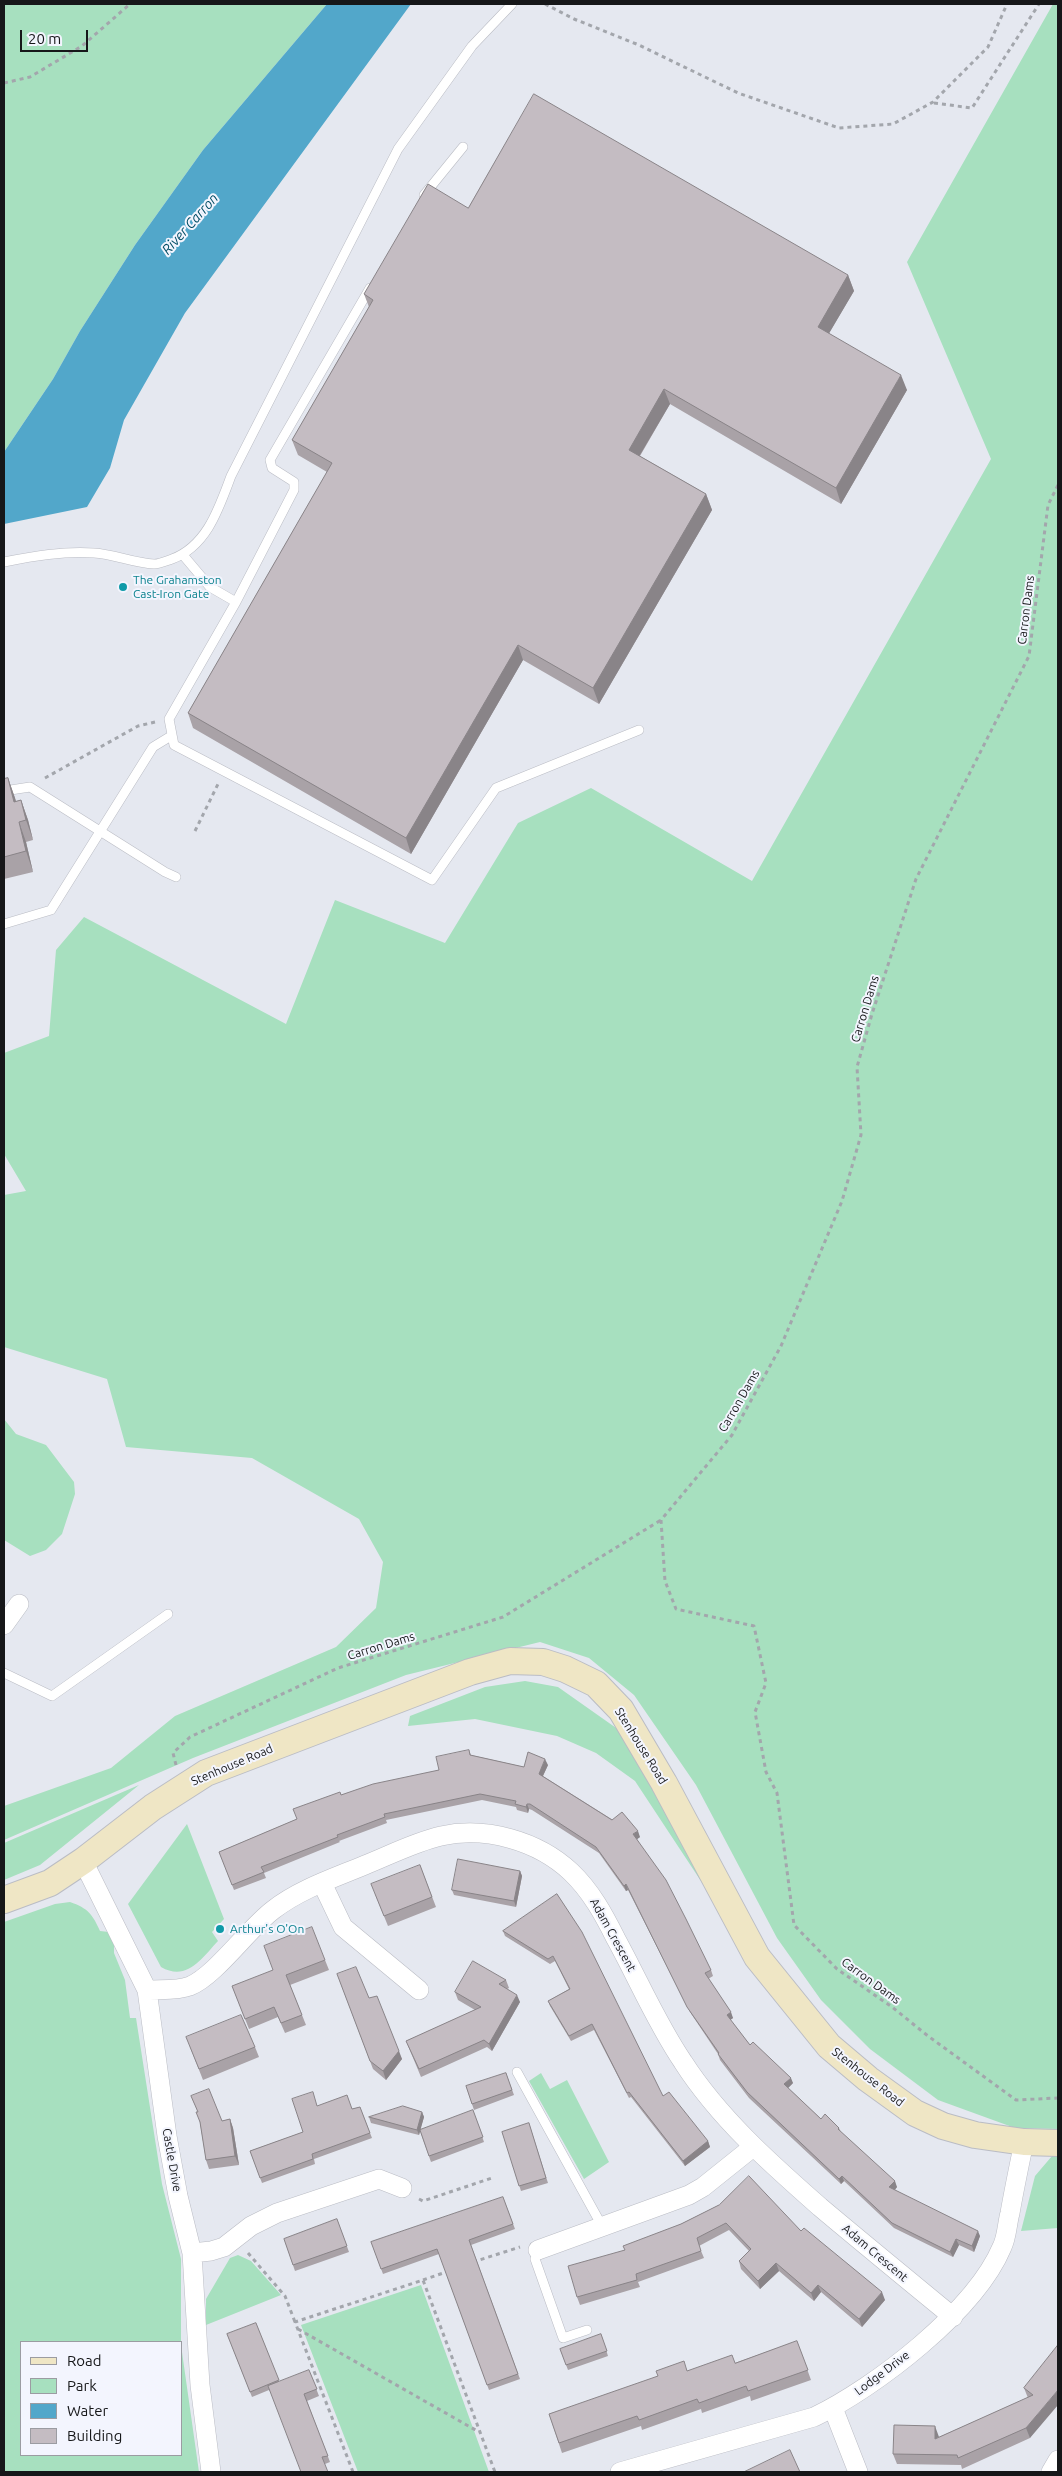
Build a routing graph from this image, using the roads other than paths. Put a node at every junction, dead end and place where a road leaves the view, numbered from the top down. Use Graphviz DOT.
graph roads {
  1 [pos="512,4"];
  2 [pos="463,146"];
  3 [pos="417,208"];
  4 [pos="373,283"];
  5 [pos="183,555"];
  6 [pos="4,562"];
  7 [pos="236,602"];
  8 [pos="639,730"];
  9 [pos="171,736"];
  10 [pos="4,790"];
  11 [pos="100,832"];
  12 [pos="176,877"];
  13 [pos="4,924"];
  14 [pos="19,1604"];
  15 [pos="168,1614"];
  16 [pos="4,1625"];
  17 [pos="4,1673"];
  18 [pos="83,1861"];
  19 [pos="322,1883"];
  20 [pos="4,1900"];
  21 [pos="147,1990"];
  22 [pos="419,1990"];
  23 [pos="517,2072"];
  24 [pos="1024,2142"];
  25 [pos="1058,2143"];
  26 [pos="753,2147"];
  27 [pos="402,2188"];
  28 [pos="602,2226"];
  29 [pos="538,2250"];
  30 [pos="192,2253"];
  31 [pos="953,2317"];
  32 [pos="587,2330"];
  33 [pos="833,2408"];
  34 [pos="1058,2460"];
  35 [pos="682,2464"];
  36 [pos="211,2472"];
  37 [pos="620,2472"];
  38 [pos="858,2472"];
  39 [pos="1051,2472"];
  1 -- 5 [label="lane"];
  2 -- 3 [label="lane"];
  4 -- 7 [label="lane"];
  5 -- 6 [label="lane"];
  5 -- 7 [label="lane"];
  7 -- 9 [label="lane"];
  8 -- 9 [label="lane"];
  9 -- 11 [label="lane"];
  10 -- 11 [label="lane"];
  11 -- 12 [label="lane"];
  11 -- 13 [label="lane"];
  14 -- 16 [label="street"];
  15 -- 17 [label="lane"];
  18 -- 20 [label="street, Stenhouse Road"];
  18 -- 21 [label="street, Castle Drive"];
  18 -- 24 [label="street, Stenhouse Road"];
  19 -- 21 [label="street, Adam Crescent"];
  19 -- 22 [label="street"];
  19 -- 26 [label="street, Adam Crescent"];
  21 -- 30 [label="street, Castle Drive"];
  23 -- 28 [label="lane"];
  24 -- 25 [label="street, Stenhouse Road"];
  24 -- 31 [label="street, Lodge Drive"];
  26 -- 28 [label="street"];
  26 -- 31 [label="street, Adam Crescent"];
  27 -- 30 [label="street"];
  28 -- 29 [label="street"];
  29 -- 32 [label="lane"];
  30 -- 36 [label="street, Castle Drive"];
  31 -- 33 [label="street, Lodge Drive"];
  33 -- 35 [label="street, Lodge Drive"];
  33 -- 38 [label="street"];
  34 -- 39 [label="street"];
  35 -- 37 [label="street, Lodge Drive"];
}
